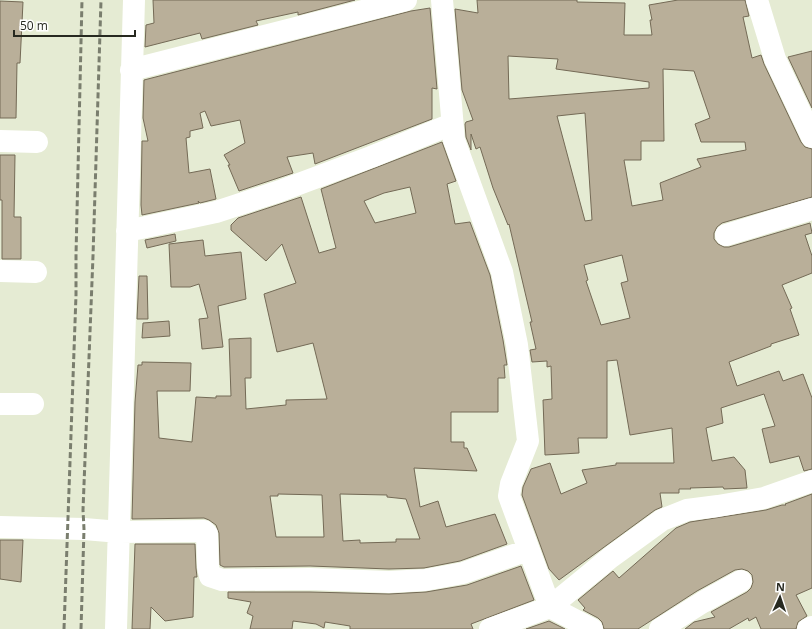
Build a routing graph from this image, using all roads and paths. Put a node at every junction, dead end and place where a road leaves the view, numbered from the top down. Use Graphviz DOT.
graph roads {
  1 [pos="134,0"];
  2 [pos="406,0"];
  3 [pos="442,0"];
  4 [pos="757,0"];
  5 [pos="132,70"];
  6 [pos="452,124"];
  7 [pos="812,137"];
  8 [pos="0,141"];
  9 [pos="37,142"];
  10 [pos="812,209"];
  11 [pos="127,232"];
  12 [pos="726,235"];
  13 [pos="0,271"];
  14 [pos="36,272"];
  15 [pos="0,404"];
  16 [pos="33,404"];
  17 [pos="812,480"];
  18 [pos="0,527"];
  19 [pos="120,532"];
  20 [pos="528,550"];
  21 [pos="741,581"];
  22 [pos="550,607"];
  23 [pos="812,627"];
  24 [pos="116,629"];
  25 [pos="490,629"];
  26 [pos="592,629"];
  27 [pos="660,629"];
  28 [pos="808,629"];
  1 -- 5 [label="street"];
  2 -- 5 [label="street"];
  3 -- 6 [label="street"];
  4 -- 7 [label="street"];
  5 -- 11 [label="street"];
  6 -- 11 [label="street"];
  6 -- 20 [label="street"];
  8 -- 9 [label="street"];
  10 -- 12 [label="street"];
  11 -- 19 [label="street"];
  13 -- 14 [label="street"];
  15 -- 16 [label="street"];
  17 -- 22 [label="street"];
  18 -- 19 [label="street"];
  19 -- 20 [label="street"];
  19 -- 24 [label="street"];
  20 -- 22 [label="street"];
  21 -- 27 [label="street"];
  22 -- 25 [label="street"];
  22 -- 26 [label="street"];
  23 -- 28 [label="street"];
}
